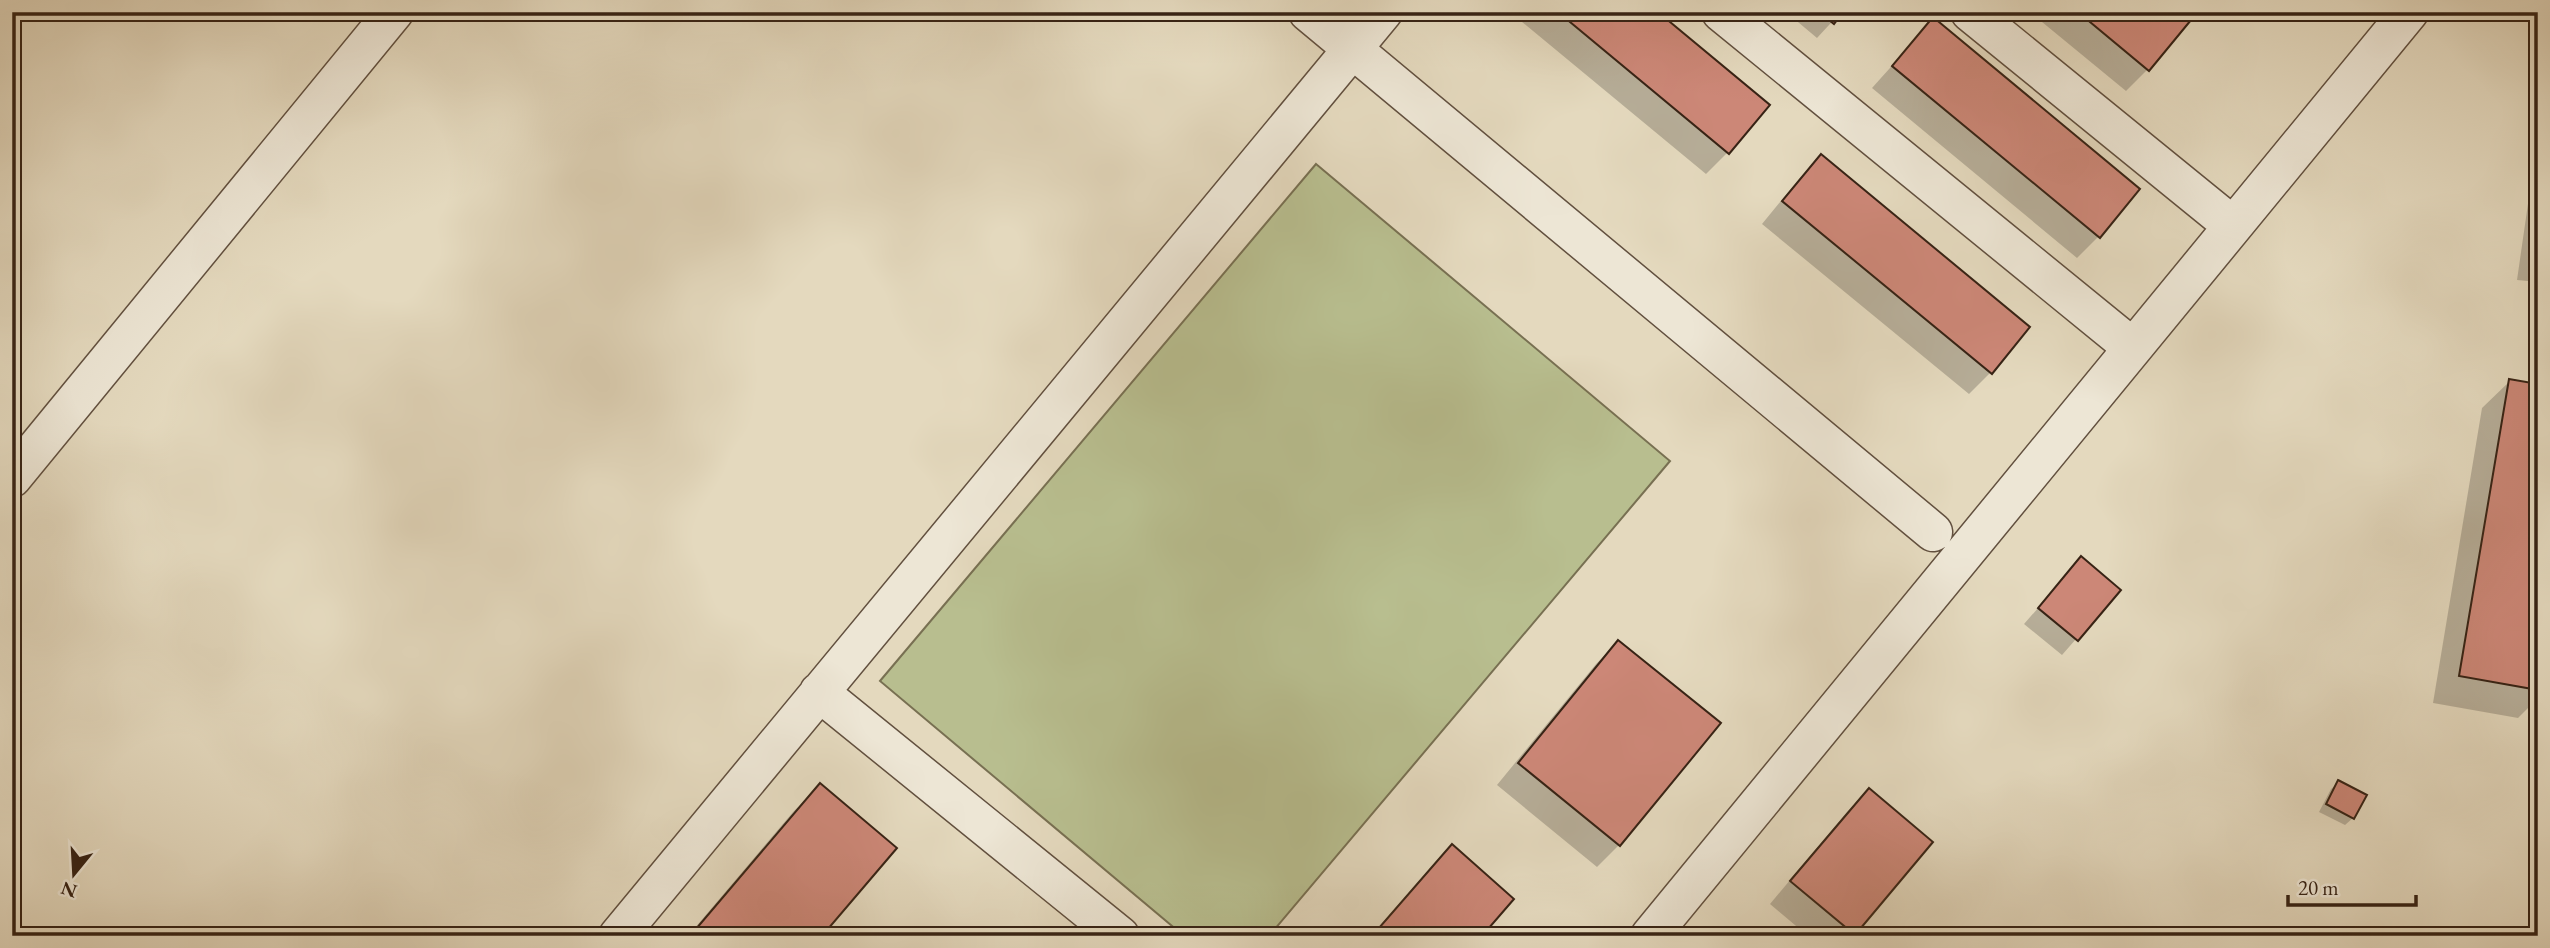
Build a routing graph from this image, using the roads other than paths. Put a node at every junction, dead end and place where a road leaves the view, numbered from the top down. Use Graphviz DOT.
graph roads {
  1 [pos="394,12"];
  2 [pos="1308,12"];
  3 [pos="1383,12"];
  4 [pos="1721,12"];
  5 [pos="1970,12"];
  6 [pos="2410,12"];
  7 [pos="1352,49"];
  8 [pos="2233,226"];
  9 [pos="2133,348"];
  10 [pos="12,478"];
  11 [pos="1933,532"];
  12 [pos="818,692"];
  13 [pos="618,936"];
  14 [pos="1120,936"];
  15 [pos="1650,936"];
  1 -- 10 [label="lane"];
  2 -- 7 [label="lane"];
  3 -- 7 [label="lane"];
  4 -- 9 [label="lane"];
  5 -- 8 [label="lane"];
  6 -- 8 [label="lane"];
  7 -- 11 [label="lane"];
  7 -- 12 [label="lane"];
  8 -- 9 [label="lane"];
  9 -- 15 [label="lane"];
  12 -- 13 [label="lane"];
  12 -- 14 [label="lane"];
}
